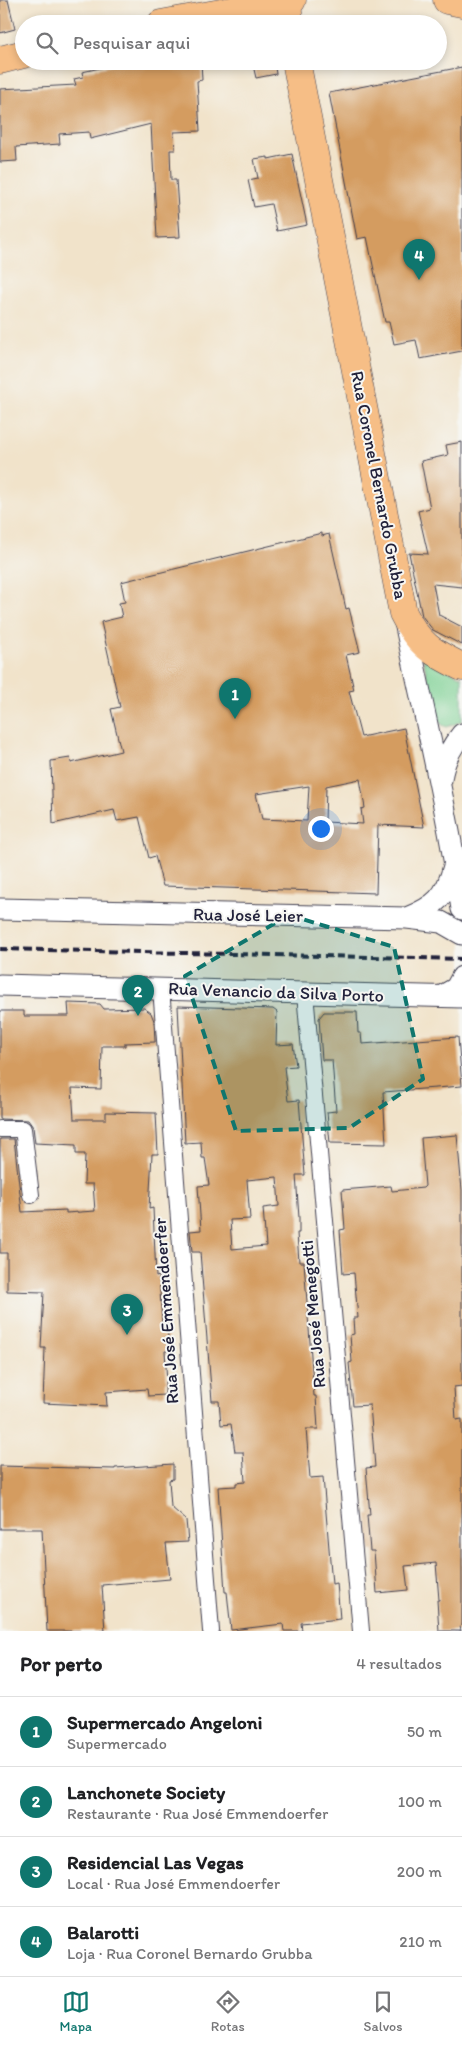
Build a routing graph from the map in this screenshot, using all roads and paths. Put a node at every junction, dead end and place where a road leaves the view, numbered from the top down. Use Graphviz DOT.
graph roads {
  1 [pos="447,0"];
  2 [pos="462,3"];
  3 [pos="289,8"];
  4 [pos="233,15"];
  5 [pos="15,56"];
  6 [pos="0,60"];
  7 [pos="298,70"];
  8 [pos="403,612"];
  9 [pos="462,667"];
  10 [pos="425,722"];
  11 [pos="462,734"];
  12 [pos="441,788"];
  13 [pos="455,861"];
  14 [pos="0,909"];
  15 [pos="462,909"];
  16 [pos="407,918"];
  17 [pos="462,934"];
  18 [pos="462,977"];
  19 [pos="0,985"];
  20 [pos="161,988"];
  21 [pos="305,993"];
  22 [pos="452,996"];
  23 [pos="0,1129"];
  24 [pos="31,1195"];
  25 [pos="211,1631"];
  26 [pos="361,1631"];
  1 -- 2 [label="highway"];
  3 -- 4 [label="highway"];
  5 -- 6 [label="highway"];
  7 -- 8 [label="highway, Rua Coronel Bernardo Grubba"];
  8 -- 9 [label="highway"];
  8 -- 10 [label="street, Rua Coronel Bernardo Grubba"];
  10 -- 11 [label="street"];
  10 -- 12 [label="street, Rua Coronel Bernardo Grubba"];
  11 -- 12 [label="street"];
  12 -- 13 [label="street, Rua Coronel Bernardo Grubba"];
  13 -- 15 [label="street, Rua Coronel Bernardo Grubba"];
  13 -- 16 [label="street, Rua José Leier"];
  14 -- 16 [label="street, Rua José Leier"];
  16 -- 17 [label="street, Rua José Leier"];
  18 -- 22 [label="street"];
  19 -- 20 [label="street, Rua Venancio da Silva Porto"];
  20 -- 21 [label="street, Rua Venancio da Silva Porto"];
  20 -- 25 [label="street, Rua José Emmendoerfer"];
  21 -- 22 [label="street, Rua Venancio da Silva Porto"];
  21 -- 26 [label="street, Rua José Menegotti"];
  23 -- 24 [label="street"];
}
